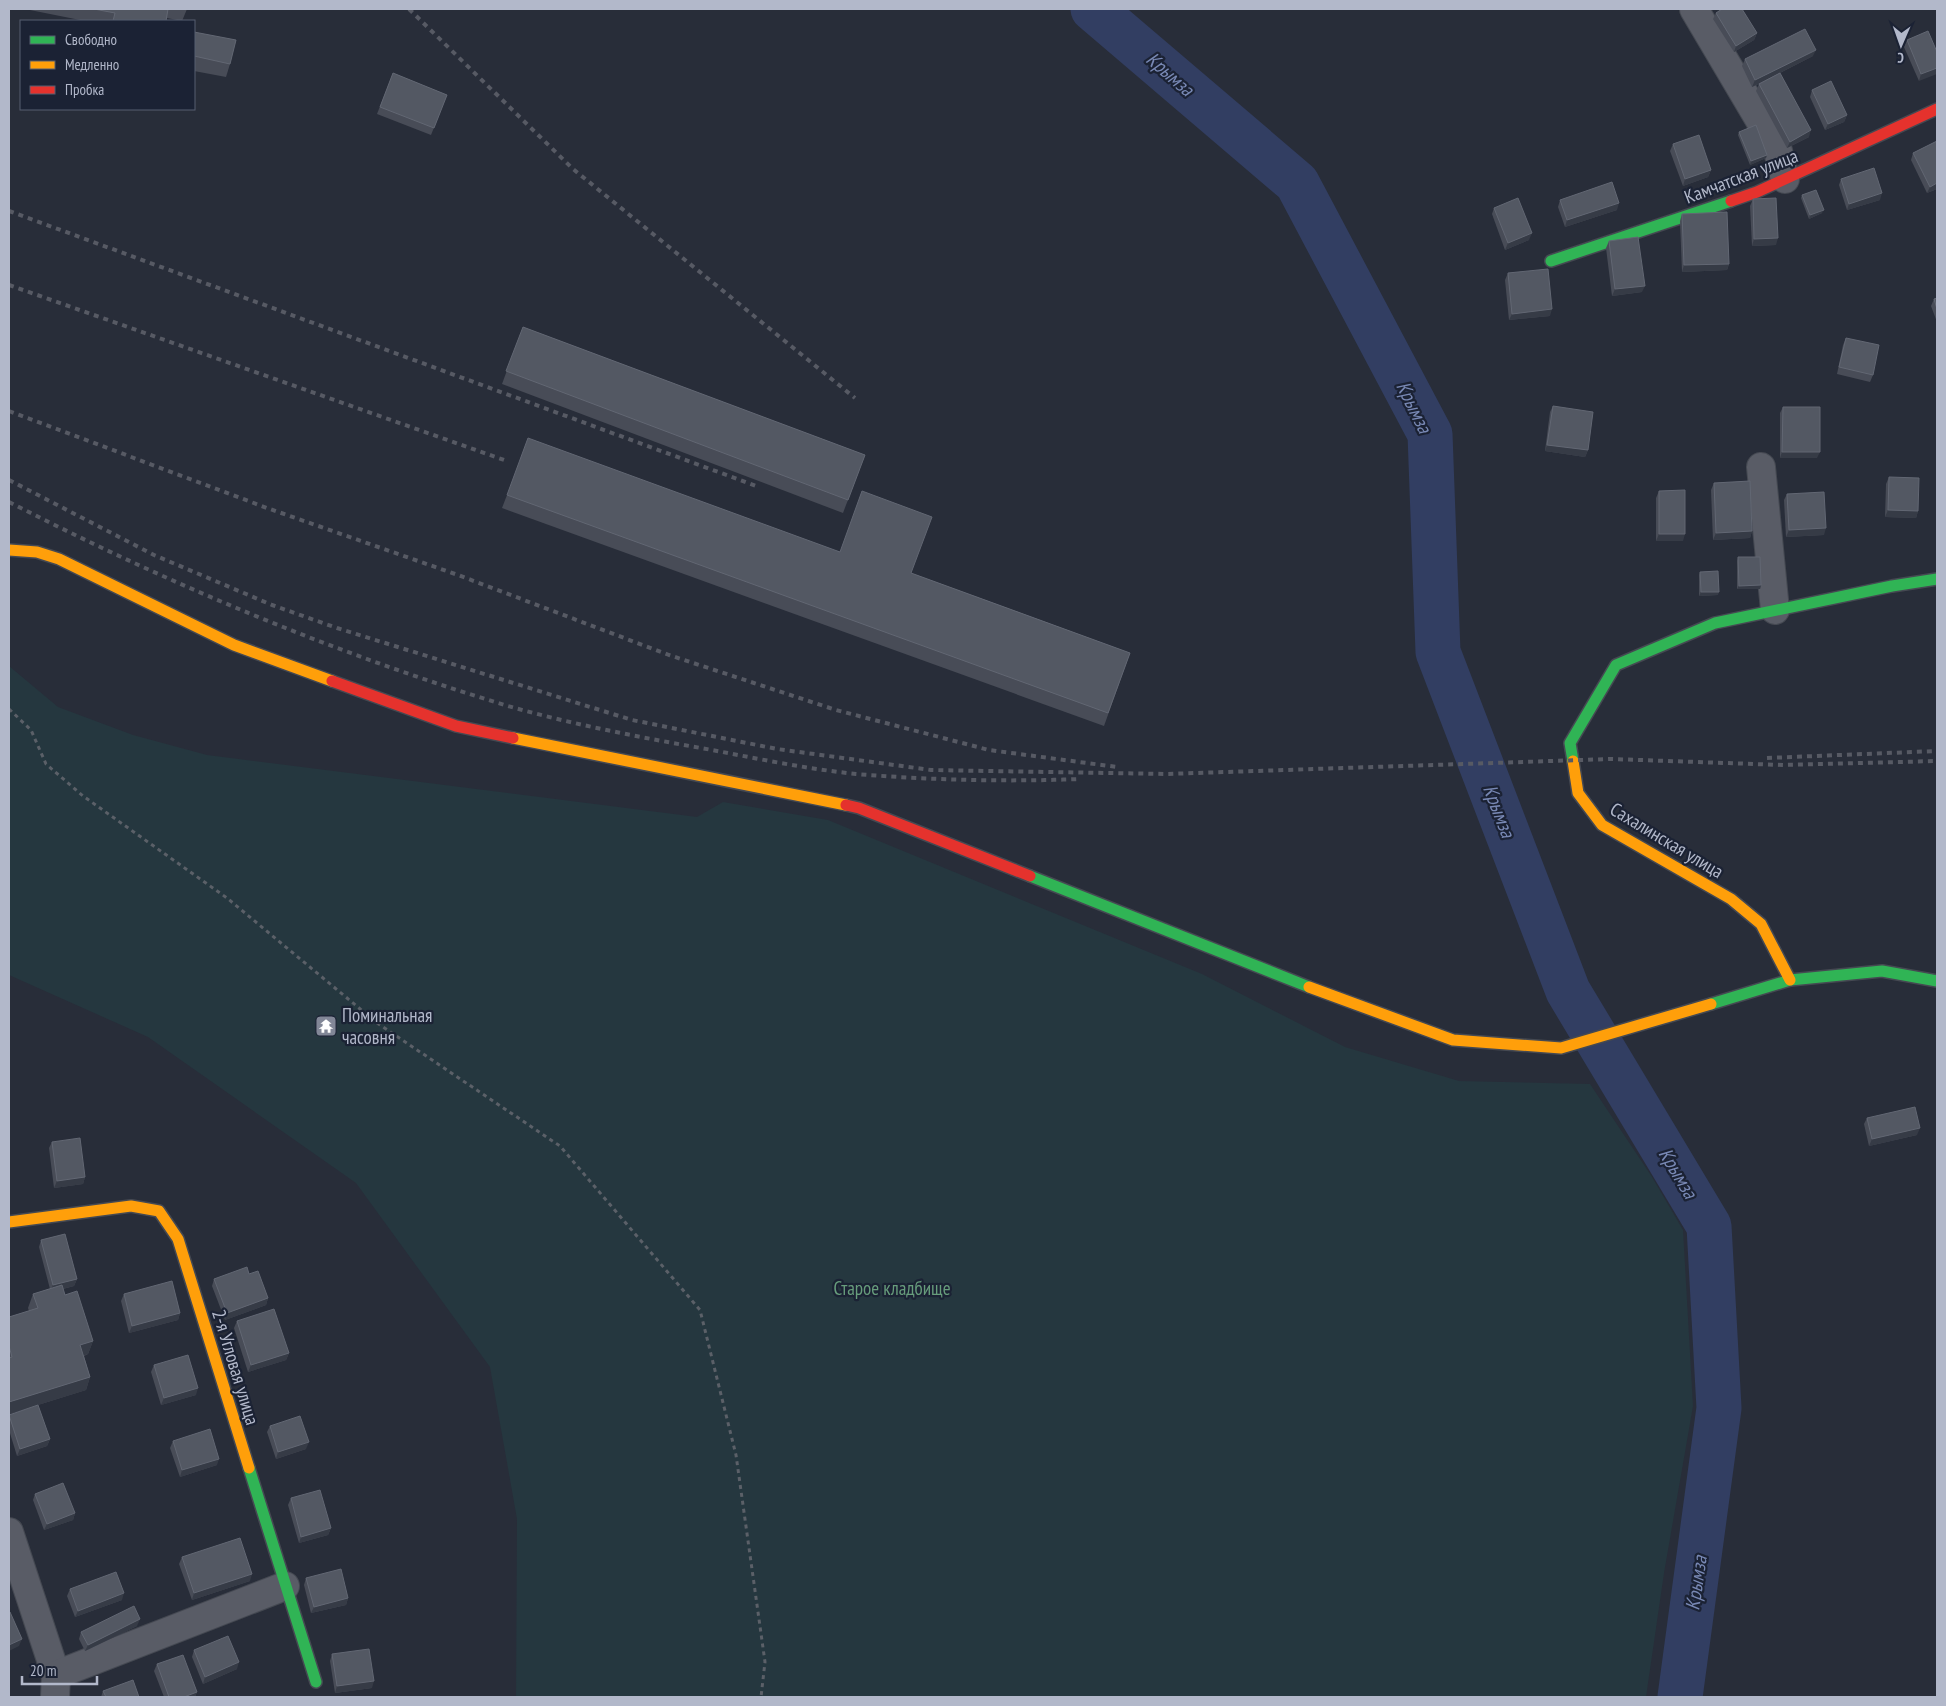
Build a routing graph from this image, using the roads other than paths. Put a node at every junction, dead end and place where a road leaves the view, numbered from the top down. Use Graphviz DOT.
graph roads {
  1 [pos="1694,9"];
  2 [pos="1937,110"];
  3 [pos="1785,179"];
  4 [pos="1551,260"];
  5 [pos="1761,467"];
  6 [pos="9,550"];
  7 [pos="1937,579"];
  8 [pos="1774,610"];
  9 [pos="1790,980"];
  10 [pos="1937,981"];
  11 [pos="9,1222"];
  12 [pos="9,1532"];
  13 [pos="285,1586"];
  14 [pos="316,1682"];
  15 [pos="55,1686"];
  1 -- 3 [label="street"];
  2 -- 3 [label="street, Камчатская улица"];
  3 -- 4 [label="street, Камчатская улица"];
  5 -- 8 [label="street"];
  6 -- 9 [label="street"];
  7 -- 8 [label="street, Сахалинская улица"];
  8 -- 9 [label="street, Сахалинская улица"];
  9 -- 10 [label="street"];
  11 -- 13 [label="street, 2-я Угловая улица"];
  12 -- 15 [label="street"];
  13 -- 14 [label="street, 2-я Угловая улица"];
  13 -- 15 [label="street"];
}
